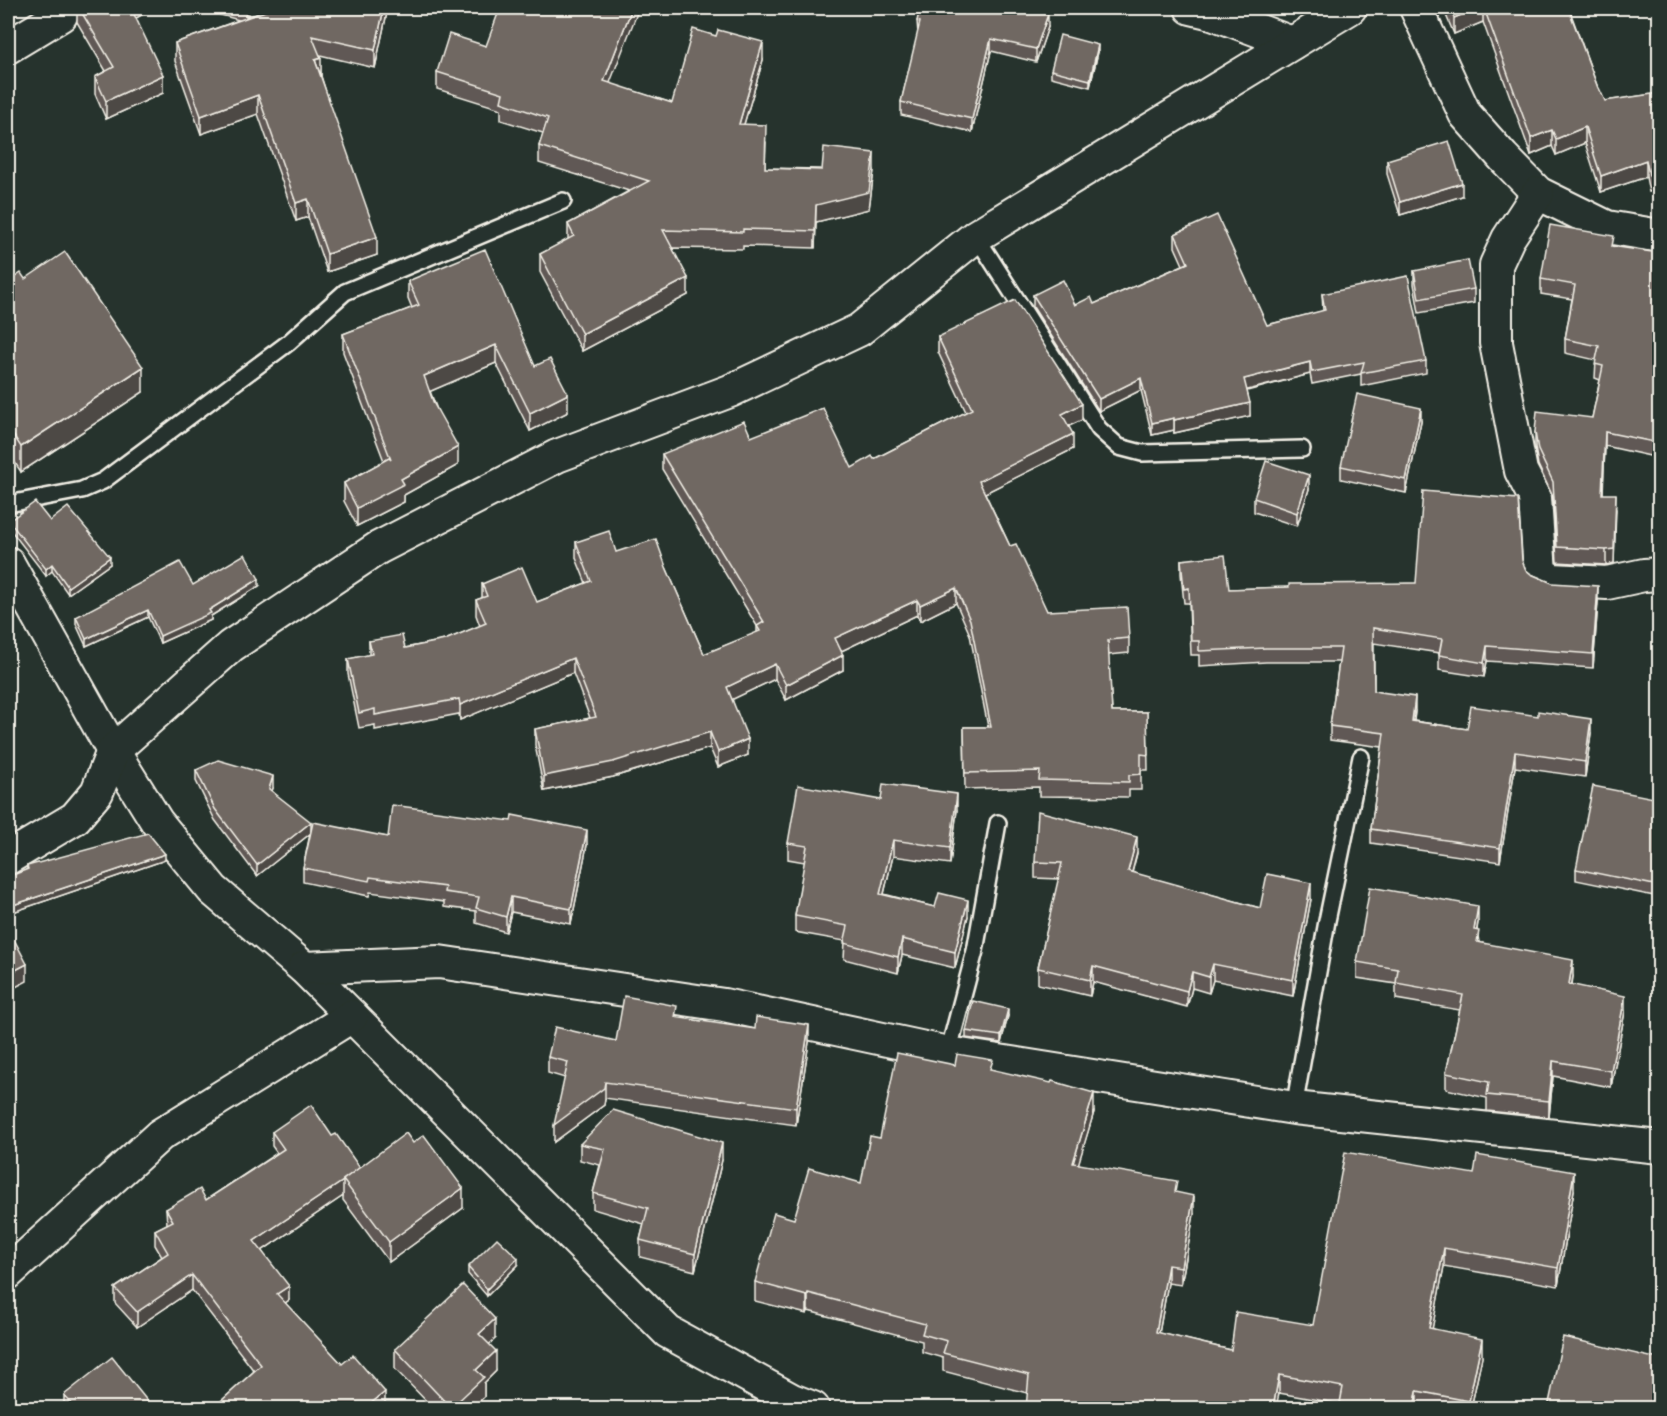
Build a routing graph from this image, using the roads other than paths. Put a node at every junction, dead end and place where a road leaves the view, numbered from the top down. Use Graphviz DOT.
graph roads {
  1 [pos="1350,8"];
  2 [pos="1416,8"];
  3 [pos="1205,9"];
  4 [pos="62,15"];
  5 [pos="1292,43"];
  6 [pos="8,47"];
  7 [pos="1538,193"];
  8 [pos="563,201"];
  9 [pos="976,236"];
  10 [pos="1659,236"];
  11 [pos="1302,449"];
  12 [pos="8,504"];
  13 [pos="8,563"];
  14 [pos="1659,574"];
  15 [pos="113,752"];
  16 [pos="1361,757"];
  17 [pos="998,823"];
  18 [pos="8,858"];
  19 [pos="304,968"];
  20 [pos="352,1016"];
  21 [pos="948,1053"];
  22 [pos="1294,1108"];
  23 [pos="1659,1147"];
  24 [pos="8,1273"];
  25 [pos="813,1408"];
  1 -- 5 [label="street"];
  2 -- 7 [label="street"];
  3 -- 5 [label="street"];
  4 -- 6 [label="street"];
  5 -- 9 [label="street"];
  7 -- 10 [label="street"];
  7 -- 14 [label="street"];
  8 -- 12 [label="lane"];
  9 -- 11 [label="lane"];
  9 -- 15 [label="street"];
  13 -- 15 [label="street"];
  15 -- 18 [label="street"];
  15 -- 19 [label="street"];
  16 -- 22 [label="lane"];
  17 -- 21 [label="lane"];
  19 -- 20 [label="street"];
  19 -- 21 [label="street"];
  20 -- 24 [label="street"];
  20 -- 25 [label="street"];
  21 -- 22 [label="street"];
  22 -- 23 [label="street"];
}
